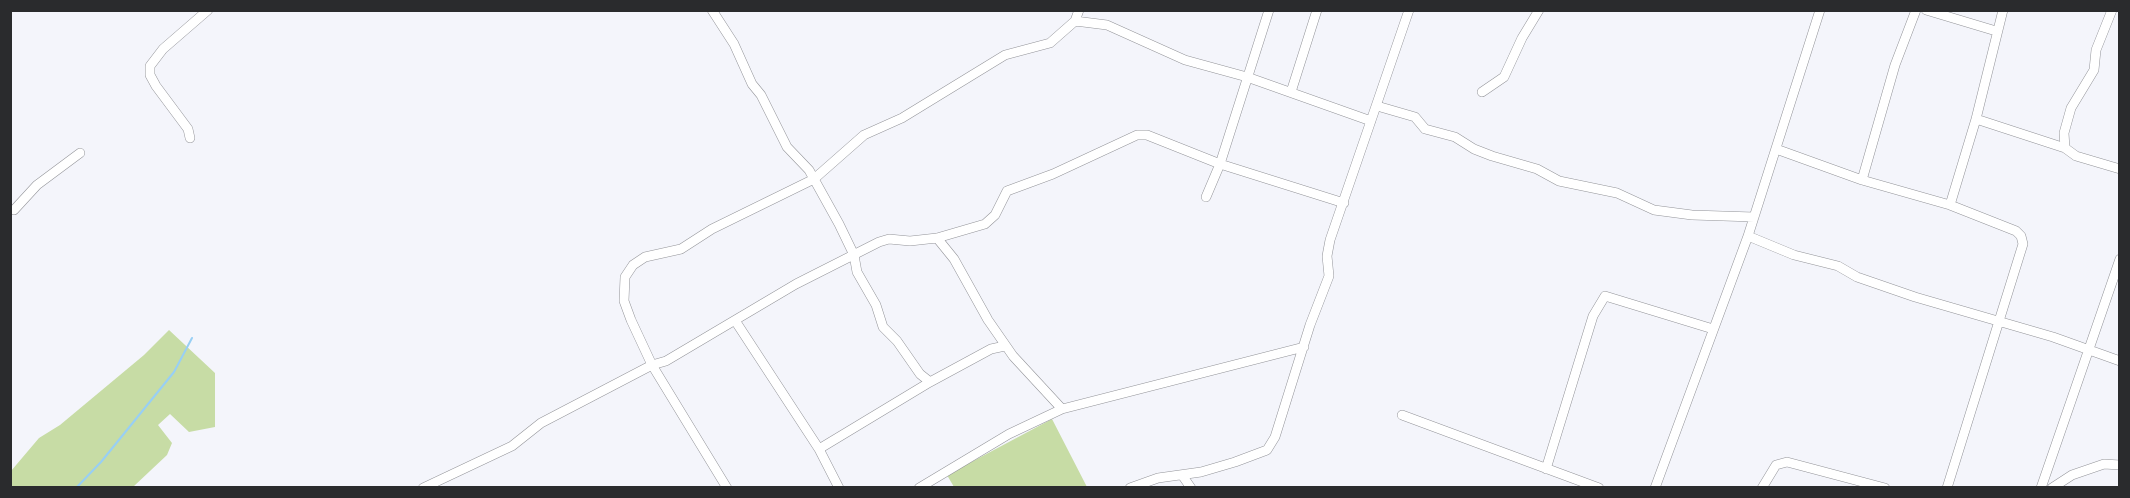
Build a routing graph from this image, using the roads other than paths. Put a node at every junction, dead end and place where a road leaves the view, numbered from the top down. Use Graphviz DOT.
graph roads {
  1 [pos="208,10"];
  2 [pos="712,10"];
  3 [pos="1079,10"];
  4 [pos="1269,10"];
  5 [pos="1317,10"];
  6 [pos="1409,10"];
  7 [pos="1539,10"];
  8 [pos="1820,10"];
  9 [pos="1916,10"];
  10 [pos="1926,10"];
  11 [pos="2003,10"];
  12 [pos="2112,10"];
  13 [pos="1075,21"];
  14 [pos="1996,31"];
  15 [pos="1247,77"];
  16 [pos="1291,92"];
  17 [pos="1482,92"];
  18 [pos="1377,106"];
  19 [pos="1976,119"];
  20 [pos="1371,121"];
  21 [pos="190,138"];
  22 [pos="2065,148"];
  23 [pos="1776,149"];
  24 [pos="80,153"];
  25 [pos="1220,164"];
  26 [pos="2120,169"];
  27 [pos="814,179"];
  28 [pos="1862,180"];
  29 [pos="1206,197"];
  30 [pos="1344,203"];
  31 [pos="1950,205"];
  32 [pos="14,210"];
  33 [pos="1754,217"];
  34 [pos="1748,236"];
  35 [pos="937,237"];
  36 [pos="854,255"];
  37 [pos="2119,262"];
  38 [pos="1998,321"];
  39 [pos="736,322"];
  40 [pos="1713,329"];
  41 [pos="1005,345"];
  42 [pos="1304,347"];
  43 [pos="2087,349"];
  44 [pos="2120,361"];
  45 [pos="652,365"];
  46 [pos="930,382"];
  47 [pos="1062,409"];
  48 [pos="1402,415"];
  49 [pos="819,449"];
  50 [pos="2120,465"];
  51 [pos="1546,469"];
  52 [pos="1182,475"];
  53 [pos="423,488"];
  54 [pos="727,488"];
  55 [pos="839,488"];
  56 [pos="919,488"];
  57 [pos="1130,488"];
  58 [pos="1191,488"];
  59 [pos="1599,488"];
  60 [pos="1655,488"];
  61 [pos="1762,488"];
  62 [pos="1885,488"];
  63 [pos="1947,488"];
  64 [pos="2041,488"];
  65 [pos="2052,488"];
  1 -- 21 [label="street"];
  2 -- 27 [label="street"];
  3 -- 13 [label="street"];
  4 -- 15 [label="street"];
  5 -- 16 [label="street"];
  6 -- 18 [label="street"];
  7 -- 17 [label="street"];
  8 -- 23 [label="street"];
  9 -- 28 [label="street"];
  10 -- 14 [label="street"];
  11 -- 14 [label="street"];
  12 -- 22 [label="street"];
  13 -- 15 [label="street"];
  13 -- 27 [label="street"];
  14 -- 19 [label="street"];
  15 -- 16 [label="street"];
  15 -- 25 [label="street"];
  16 -- 20 [label="street"];
  18 -- 20 [label="street"];
  18 -- 33 [label="street"];
  19 -- 22 [label="street"];
  19 -- 31 [label="street"];
  20 -- 30 [label="street"];
  22 -- 26 [label="street"];
  23 -- 28 [label="street"];
  23 -- 33 [label="street"];
  24 -- 32 [label="street"];
  25 -- 29 [label="street"];
  25 -- 30 [label="street"];
  25 -- 35 [label="street"];
  27 -- 36 [label="street"];
  27 -- 45 [label="street"];
  28 -- 31 [label="street"];
  30 -- 42 [label="street"];
  31 -- 38 [label="street"];
  33 -- 34 [label="street"];
  34 -- 38 [label="street"];
  34 -- 40 [label="street"];
  35 -- 36 [label="street"];
  35 -- 41 [label="street"];
  36 -- 39 [label="street"];
  36 -- 46 [label="street"];
  37 -- 43 [label="street"];
  38 -- 43 [label="street"];
  38 -- 63 [label="street"];
  39 -- 45 [label="street"];
  39 -- 49 [label="street"];
  40 -- 51 [label="street"];
  40 -- 60 [label="street"];
  41 -- 46 [label="street"];
  41 -- 47 [label="street"];
  42 -- 47 [label="street"];
  42 -- 52 [label="street"];
  43 -- 44 [label="street"];
  43 -- 64 [label="street"];
  45 -- 53 [label="street"];
  45 -- 54 [label="street"];
  46 -- 49 [label="street"];
  47 -- 56 [label="street"];
  48 -- 51 [label="street"];
  49 -- 55 [label="street"];
  50 -- 65 [label="street"];
  51 -- 59 [label="street"];
  52 -- 57 [label="street"];
  52 -- 58 [label="street"];
  61 -- 62 [label="street"];
}
